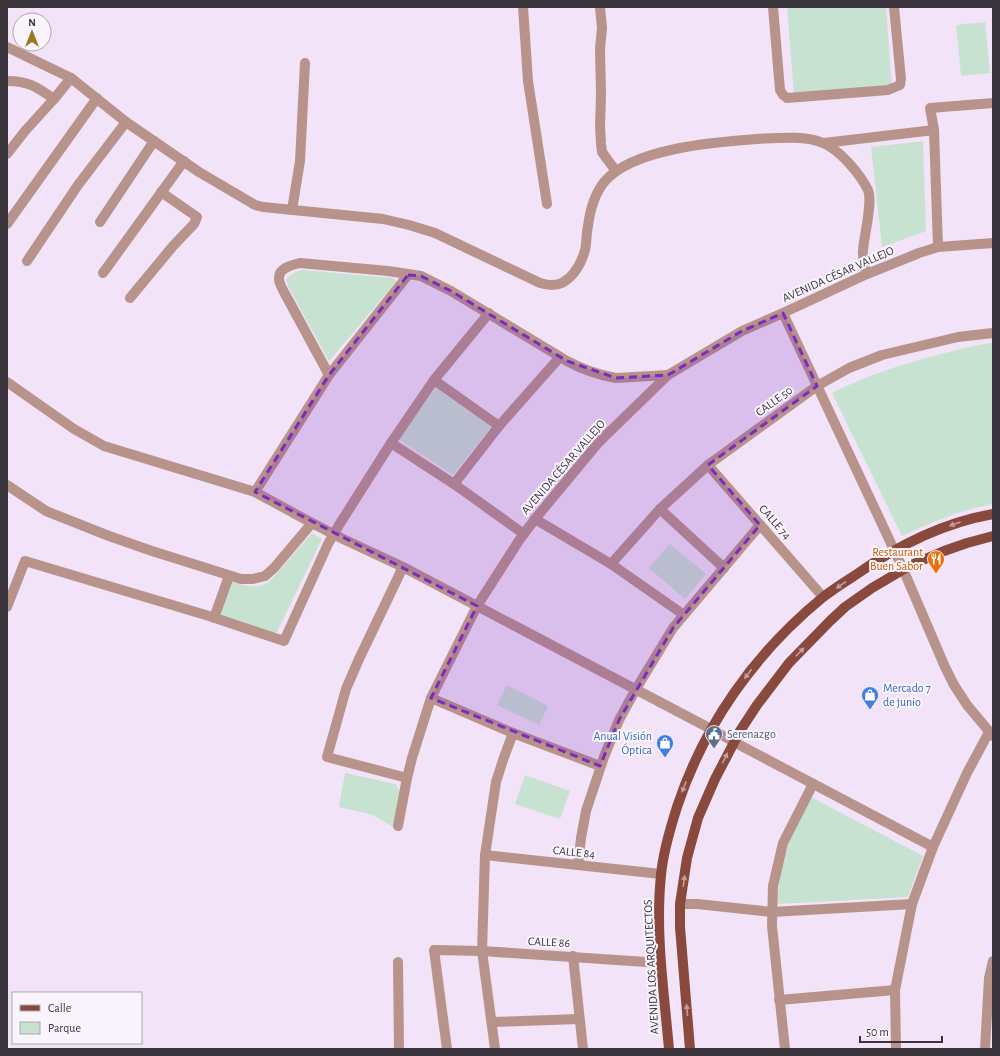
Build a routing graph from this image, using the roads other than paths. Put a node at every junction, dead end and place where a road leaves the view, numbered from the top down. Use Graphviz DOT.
graph roads {
  1 [pos="523,7"];
  2 [pos="600,7"];
  3 [pos="773,7"];
  4 [pos="894,7"];
  5 [pos="7,47"];
  6 [pos="305,63"];
  7 [pos="71,78"];
  8 [pos="7,81"];
  9 [pos="97,98"];
  10 [pos="54,99"];
  11 [pos="993,103"];
  12 [pos="126,122"];
  13 [pos="934,130"];
  14 [pos="154,140"];
  15 [pos="824,143"];
  16 [pos="7,154"];
  17 [pos="184,161"];
  18 [pos="616,171"];
  19 [pos="161,192"];
  20 [pos="547,204"];
  21 [pos="292,210"];
  22 [pos="100,222"];
  23 [pos="7,224"];
  24 [pos="993,243"];
  25 [pos="938,247"];
  26 [pos="27,261"];
  27 [pos="103,273"];
  28 [pos="408,274"];
  29 [pos="868,274"];
  30 [pos="130,298"];
  31 [pos="489,313"];
  32 [pos="783,313"];
  33 [pos="993,333"];
  34 [pos="560,357"];
  35 [pos="328,375"];
  36 [pos="668,375"];
  37 [pos="434,380"];
  38 [pos="7,382"];
  39 [pos="817,386"];
  40 [pos="499,426"];
  41 [pos="391,443"];
  42 [pos="708,465"];
  43 [pos="454,484"];
  44 [pos="7,485"];
  45 [pos="255,492"];
  46 [pos="660,509"];
  47 [pos="993,514"];
  48 [pos="535,519"];
  49 [pos="312,523"];
  50 [pos="760,525"];
  51 [pos="334,534"];
  52 [pos="524,534"];
  53 [pos="993,536"];
  54 [pos="895,550"];
  55 [pos="611,564"];
  56 [pos="402,566"];
  57 [pos="724,568"];
  58 [pos="903,569"];
  59 [pos="229,576"];
  60 [pos="823,597"];
  61 [pos="477,606"];
  62 [pos="7,607"];
  63 [pos="684,615"];
  64 [pos="214,618"];
  65 [pos="636,689"];
  66 [pos="431,698"];
  67 [pos="711,729"];
  68 [pos="513,733"];
  69 [pos="991,734"];
  70 [pos="734,742"];
  71 [pos="600,766"];
  72 [pos="407,778"];
  73 [pos="813,784"];
  74 [pos="398,826"];
  75 [pos="933,848"];
  76 [pos="485,855"];
  77 [pos="578,865"];
  78 [pos="661,874"];
  79 [pos="680,904"];
  80 [pos="912,904"];
  81 [pos="772,912"];
  82 [pos="482,951"];
  83 [pos="573,956"];
  84 [pos="993,961"];
  85 [pos="398,962"];
  86 [pos="661,963"];
  87 [pos="991,978"];
  88 [pos="896,990"];
  89 [pos="779,1000"];
  90 [pos="579,1019"];
  91 [pos="492,1022"];
  92 [pos="399,1049"];
  93 [pos="447,1049"];
  94 [pos="495,1049"];
  95 [pos="583,1049"];
  96 [pos="669,1049"];
  97 [pos="690,1049"];
  98 [pos="785,1049"];
  99 [pos="896,1049"];
  100 [pos="984,1049"];
  1 -- 20 [label="street"];
  2 -- 18 [label="street"];
  3 -- 4 [label="street"];
  5 -- 7 [label="street"];
  6 -- 21 [label="street"];
  7 -- 9 [label="street"];
  7 -- 10 [label="street"];
  8 -- 10 [label="street"];
  9 -- 12 [label="street"];
  9 -- 23 [label="street"];
  10 -- 16 [label="street"];
  11 -- 13 [label="street"];
  12 -- 14 [label="street"];
  12 -- 26 [label="street"];
  13 -- 15 [label="street"];
  13 -- 25 [label="street"];
  14 -- 17 [label="street"];
  14 -- 22 [label="street"];
  15 -- 18 [label="street"];
  15 -- 29 [label="street"];
  17 -- 19 [label="street"];
  17 -- 21 [label="street"];
  18 -- 21 [label="street"];
  19 -- 27 [label="street"];
  19 -- 30 [label="street"];
  24 -- 25 [label="street, AVENIDA CÉSAR VALLEJO"];
  25 -- 29 [label="street, AVENIDA CÉSAR VALLEJO"];
  28 -- 31 [label="street"];
  28 -- 35 [label="street"];
  28 -- 35 [label="street"];
  29 -- 32 [label="street, AVENIDA CÉSAR VALLEJO"];
  31 -- 34 [label="street"];
  31 -- 37 [label="street"];
  32 -- 36 [label="street, AVENIDA CÉSAR VALLEJO"];
  32 -- 39 [label="street"];
  33 -- 39 [label="street, CALLE 50"];
  34 -- 36 [label="street"];
  34 -- 40 [label="street"];
  35 -- 45 [label="street"];
  36 -- 48 [label="street, AVENIDA CÉSAR VALLEJO"];
  37 -- 40 [label="street"];
  37 -- 41 [label="street"];
  38 -- 45 [label="street"];
  39 -- 42 [label="street, CALLE 50"];
  39 -- 54 [label="street"];
  40 -- 43 [label="street"];
  41 -- 43 [label="street"];
  41 -- 51 [label="street"];
  42 -- 46 [label="street, CALLE 50"];
  42 -- 50 [label="street, CALLE 74"];
  43 -- 52 [label="street"];
  44 -- 59 [label="street"];
  45 -- 49 [label="street"];
  46 -- 55 [label="street, CALLE 50"];
  46 -- 57 [label="street"];
  47 -- 54 [label="main road, AVENIDA LOS ARQUITECTOS, one-way"];
  48 -- 52 [label="street, AVENIDA CÉSAR VALLEJO"];
  48 -- 55 [label="street"];
  49 -- 51 [label="street"];
  49 -- 59 [label="street"];
  50 -- 57 [label="street"];
  50 -- 60 [label="street, CALLE 74"];
  51 -- 56 [label="street"];
  51 -- 64 [label="street"];
  52 -- 61 [label="street, AVENIDA CÉSAR VALLEJO"];
  53 -- 58 [label="main road"];
  54 -- 58 [label="street"];
  54 -- 60 [label="main road, AVENIDA LOS ARQUITECTOS, one-way"];
  55 -- 63 [label="street"];
  56 -- 61 [label="street"];
  56 -- 72 [label="street"];
  57 -- 63 [label="street"];
  58 -- 69 [label="street"];
  70 -- 58 [label="main road, one-way"];
  59 -- 64 [label="street"];
  60 -- 67 [label="main road, AVENIDA LOS ARQUITECTOS, one-way"];
  61 -- 65 [label="street"];
  61 -- 66 [label="street, AVENIDA CÉSAR VALLEJO"];
  62 -- 64 [label="street"];
  63 -- 65 [label="street"];
  65 -- 67 [label="street"];
  65 -- 71 [label="street"];
  66 -- 68 [label="street"];
  66 -- 72 [label="street, AVENIDA CÉSAR VALLEJO"];
  67 -- 70 [label="street"];
  67 -- 78 [label="main road, AVENIDA LOS ARQUITECTOS, one-way"];
  68 -- 71 [label="street"];
  68 -- 76 [label="street"];
  69 -- 75 [label="street"];
  70 -- 73 [label="street"];
  79 -- 70 [label="main road, one-way"];
  71 -- 77 [label="street"];
  72 -- 74 [label="street, AVENIDA CÉSAR VALLEJO"];
  73 -- 75 [label="street"];
  73 -- 81 [label="street"];
  75 -- 80 [label="street"];
  76 -- 77 [label="street, CALLE 84"];
  76 -- 82 [label="street"];
  77 -- 78 [label="street, CALLE 84"];
  78 -- 86 [label="main road, AVENIDA LOS ARQUITECTOS"];
  79 -- 81 [label="street"];
  97 -- 79 [label="main road, one-way"];
  80 -- 81 [label="street"];
  80 -- 88 [label="street"];
  81 -- 89 [label="street"];
  82 -- 83 [label="street, CALLE 86"];
  82 -- 91 [label="street"];
  82 -- 93 [label="street, CALLE 86"];
  83 -- 86 [label="street, CALLE 86"];
  83 -- 90 [label="street"];
  84 -- 87 [label="street"];
  85 -- 92 [label="street"];
  86 -- 96 [label="main road, AVENIDA LOS ARQUITECTOS"];
  87 -- 100 [label="street"];
  88 -- 89 [label="street"];
  88 -- 99 [label="street"];
  89 -- 98 [label="street"];
  90 -- 91 [label="street"];
  90 -- 95 [label="street"];
  91 -- 94 [label="street"];
}
